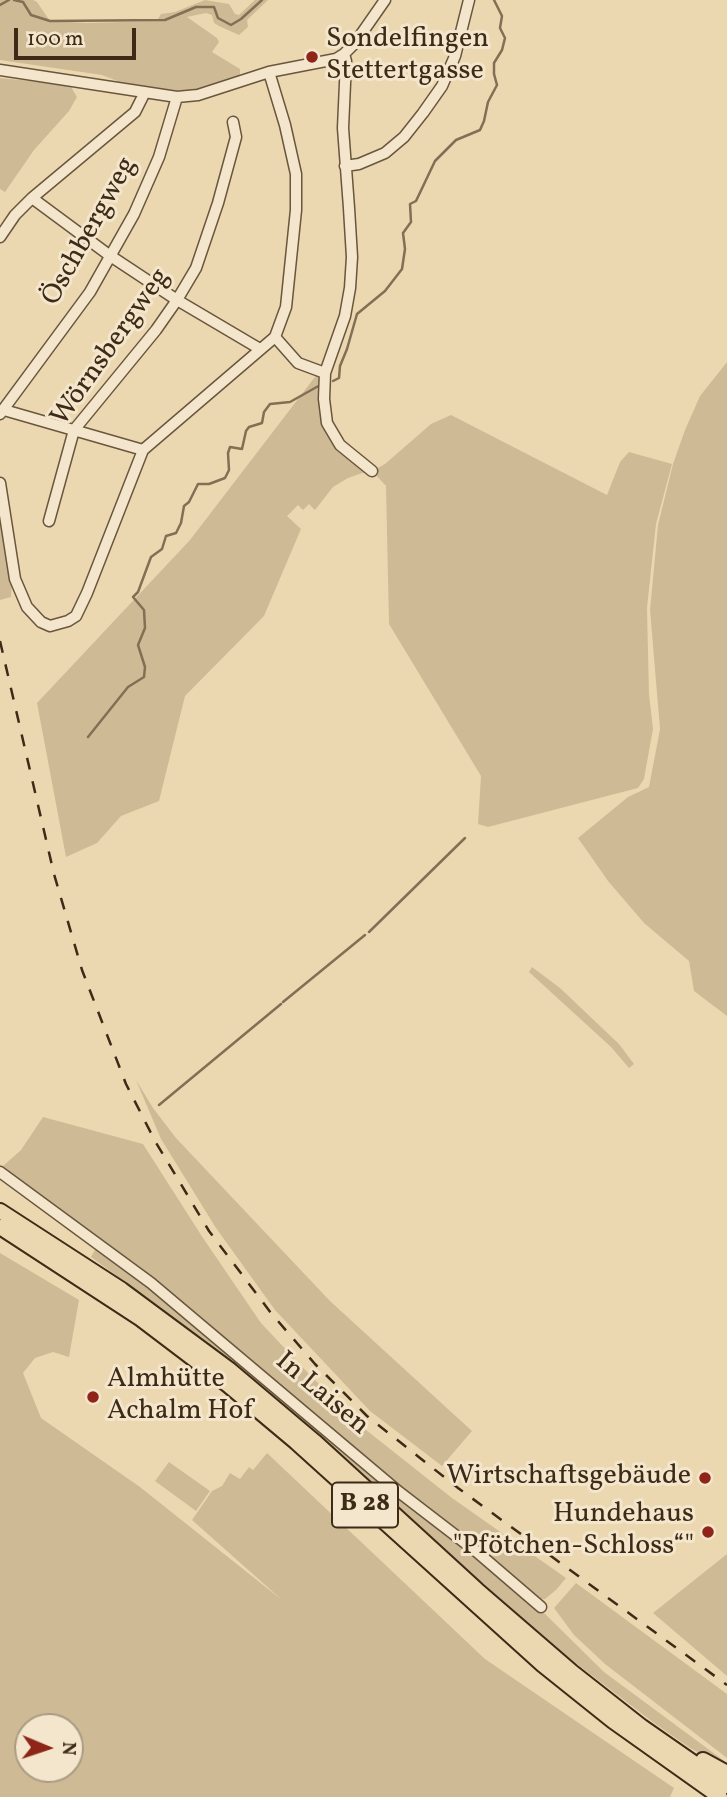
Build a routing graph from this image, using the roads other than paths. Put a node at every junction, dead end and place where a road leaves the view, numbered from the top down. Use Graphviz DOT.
graph roads {
  1 [pos="385,0"];
  2 [pos="471,8"];
  3 [pos="344,54"];
  4 [pos="0,70"];
  5 [pos="269,72"];
  6 [pos="145,92"];
  7 [pos="177,97"];
  8 [pos="233,122"];
  9 [pos="345,166"];
  10 [pos="32,198"];
  11 [pos="0,237"];
  12 [pos="109,255"];
  13 [pos="177,300"];
  14 [pos="275,337"];
  15 [pos="260,349"];
  16 [pos="325,373"];
  17 [pos="3,408"];
  18 [pos="74,430"];
  19 [pos="143,450"];
  20 [pos="372,471"];
  21 [pos="0,483"];
  22 [pos="49,521"];
  23 [pos="0,1172"];
  24 [pos="0,1211"];
  25 [pos="0,1227"];
  26 [pos="541,1607"];
  27 [pos="621,1711"];
  28 [pos="727,1773"];
  29 [pos="727,1786"];
  30 [pos="720,1797"];
  1 -- 3 [label="street"];
  2 -- 9 [label="street"];
  3 -- 5 [label="street"];
  3 -- 9 [label="street"];
  4 -- 6 [label="street"];
  5 -- 7 [label="street"];
  5 -- 14 [label="street"];
  6 -- 7 [label="street"];
  6 -- 10 [label="street"];
  7 -- 12 [label="street, Öschbergweg"];
  8 -- 13 [label="street, Wörnsbergweg"];
  9 -- 16 [label="street"];
  10 -- 11 [label="street"];
  10 -- 12 [label="street"];
  12 -- 13 [label="street"];
  12 -- 17 [label="street, Öschbergweg"];
  13 -- 15 [label="street"];
  13 -- 18 [label="street, Wörnsbergweg"];
  14 -- 15 [label="street"];
  14 -- 16 [label="street"];
  15 -- 19 [label="street"];
  16 -- 20 [label="street"];
  17 -- 18 [label="street"];
  18 -- 19 [label="street"];
  18 -- 22 [label="street, Wörnsbergweg"];
  19 -- 21 [label="street"];
  23 -- 26 [label="street, In Laisen"];
  24 -- 27 [label="highway, B 28"];
  25 -- 30 [label="highway, B 28"];
  27 -- 28 [label="highway"];
  27 -- 29 [label="highway, B 28"];
}
